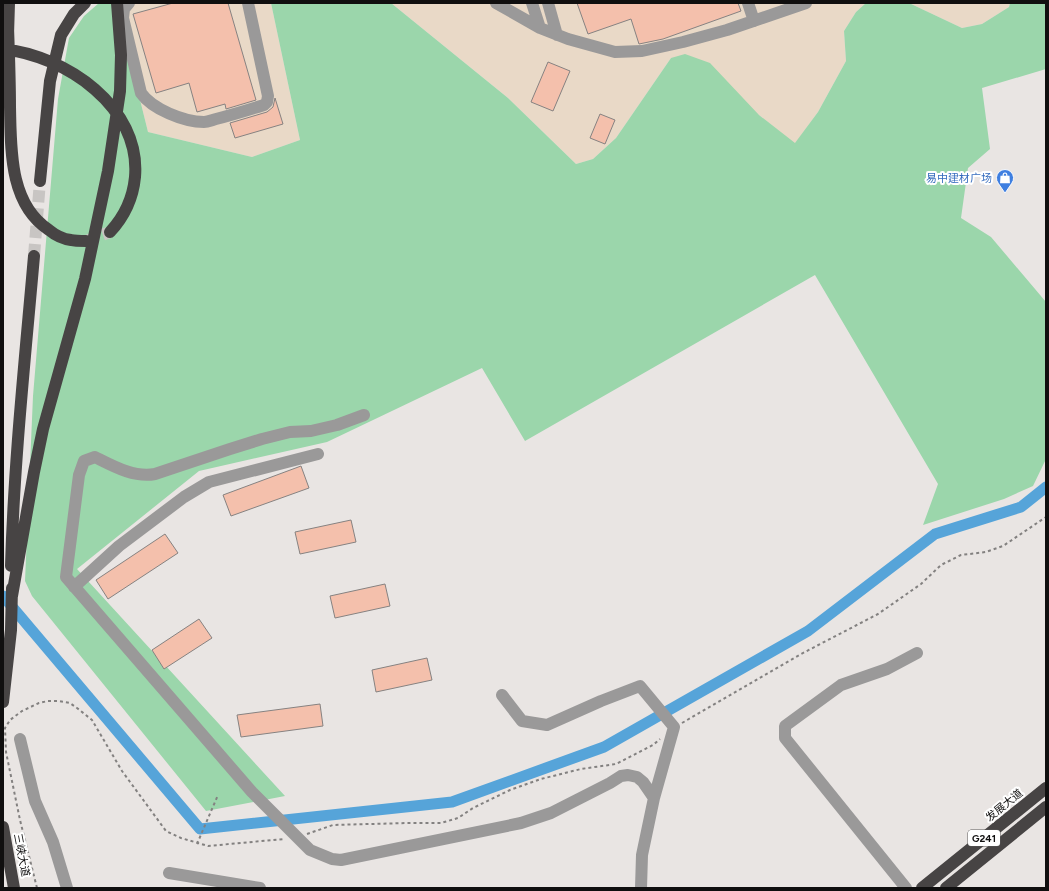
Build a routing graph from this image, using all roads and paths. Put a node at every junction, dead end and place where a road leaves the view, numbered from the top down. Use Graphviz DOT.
graph roads {
  1 [pos="9,3"];
  2 [pos="85,3"];
  3 [pos="117,3"];
  4 [pos="129,3"];
  5 [pos="248,3"];
  6 [pos="496,3"];
  7 [pos="532,3"];
  8 [pos="548,3"];
  9 [pos="748,3"];
  10 [pos="806,3"];
  11 [pos="774,8"];
  12 [pos="754,20"];
  13 [pos="8,27"];
  14 [pos="540,28"];
  15 [pos="556,34"];
  16 [pos="3,49"];
  17 [pos="3,124"];
  18 [pos="40,180"];
  19 [pos="110,232"];
  20 [pos="86,241"];
  21 [pos="34,256"];
  22 [pos="364,415"];
  23 [pos="318,454"];
  24 [pos="1046,518"];
  25 [pos="74,587"];
  26 [pos="12,596"];
  27 [pos="917,653"];
  28 [pos="502,695"];
  29 [pos="3,702"];
  30 [pos="674,728"];
  31 [pos="20,739"];
  32 [pos="1046,788"];
  33 [pos="218,795"];
  34 [pos="654,798"];
  35 [pos="1046,807"];
  36 [pos="3,827"];
  37 [pos="290,838"];
  38 [pos="304,839"];
  39 [pos="197,844"];
  40 [pos="169,873"];
  41 [pos="14,888"];
  42 [pos="37,888"];
  43 [pos="67,888"];
  44 [pos="260,888"];
  45 [pos="641,888"];
  46 [pos="906,888"];
  47 [pos="922,888"];
  48 [pos="946,888"];
  1 -- 13 [label="highway"];
  2 -- 18 [label="highway"];
  3 -- 26 [label="highway"];
  4 -- 5 [label="street"];
  6 -- 14 [label="street"];
  7 -- 14 [label="street"];
  8 -- 15 [label="street"];
  9 -- 12 [label="street"];
  10 -- 11 [label="street"];
  11 -- 12 [label="street"];
  12 -- 15 [label="street"];
  13 -- 17 [label="highway"];
  13 -- 20 [label="highway"];
  14 -- 15 [label="street"];
  16 -- 19 [label="highway"];
  21 -- 26 [label="highway"];
  22 -- 25 [label="street"];
  23 -- 25 [label="street"];
  24 -- 30 [label="path"];
  25 -- 38 [label="street"];
  26 -- 29 [label="highway"];
  27 -- 46 [label="street"];
  28 -- 30 [label="street"];
  30 -- 34 [label="street"];
  30 -- 38 [label="path"];
  31 -- 43 [label="street"];
  32 -- 47 [label="highway, 发展大道 / G241"];
  33 -- 39 [label="path"];
  34 -- 38 [label="street"];
  34 -- 45 [label="street"];
  35 -- 48 [label="highway, G241"];
  36 -- 41 [label="highway, 三峡大道"];
  37 -- 39 [label="path"];
  39 -- 42 [label="path"];
  40 -- 44 [label="street"];
}
